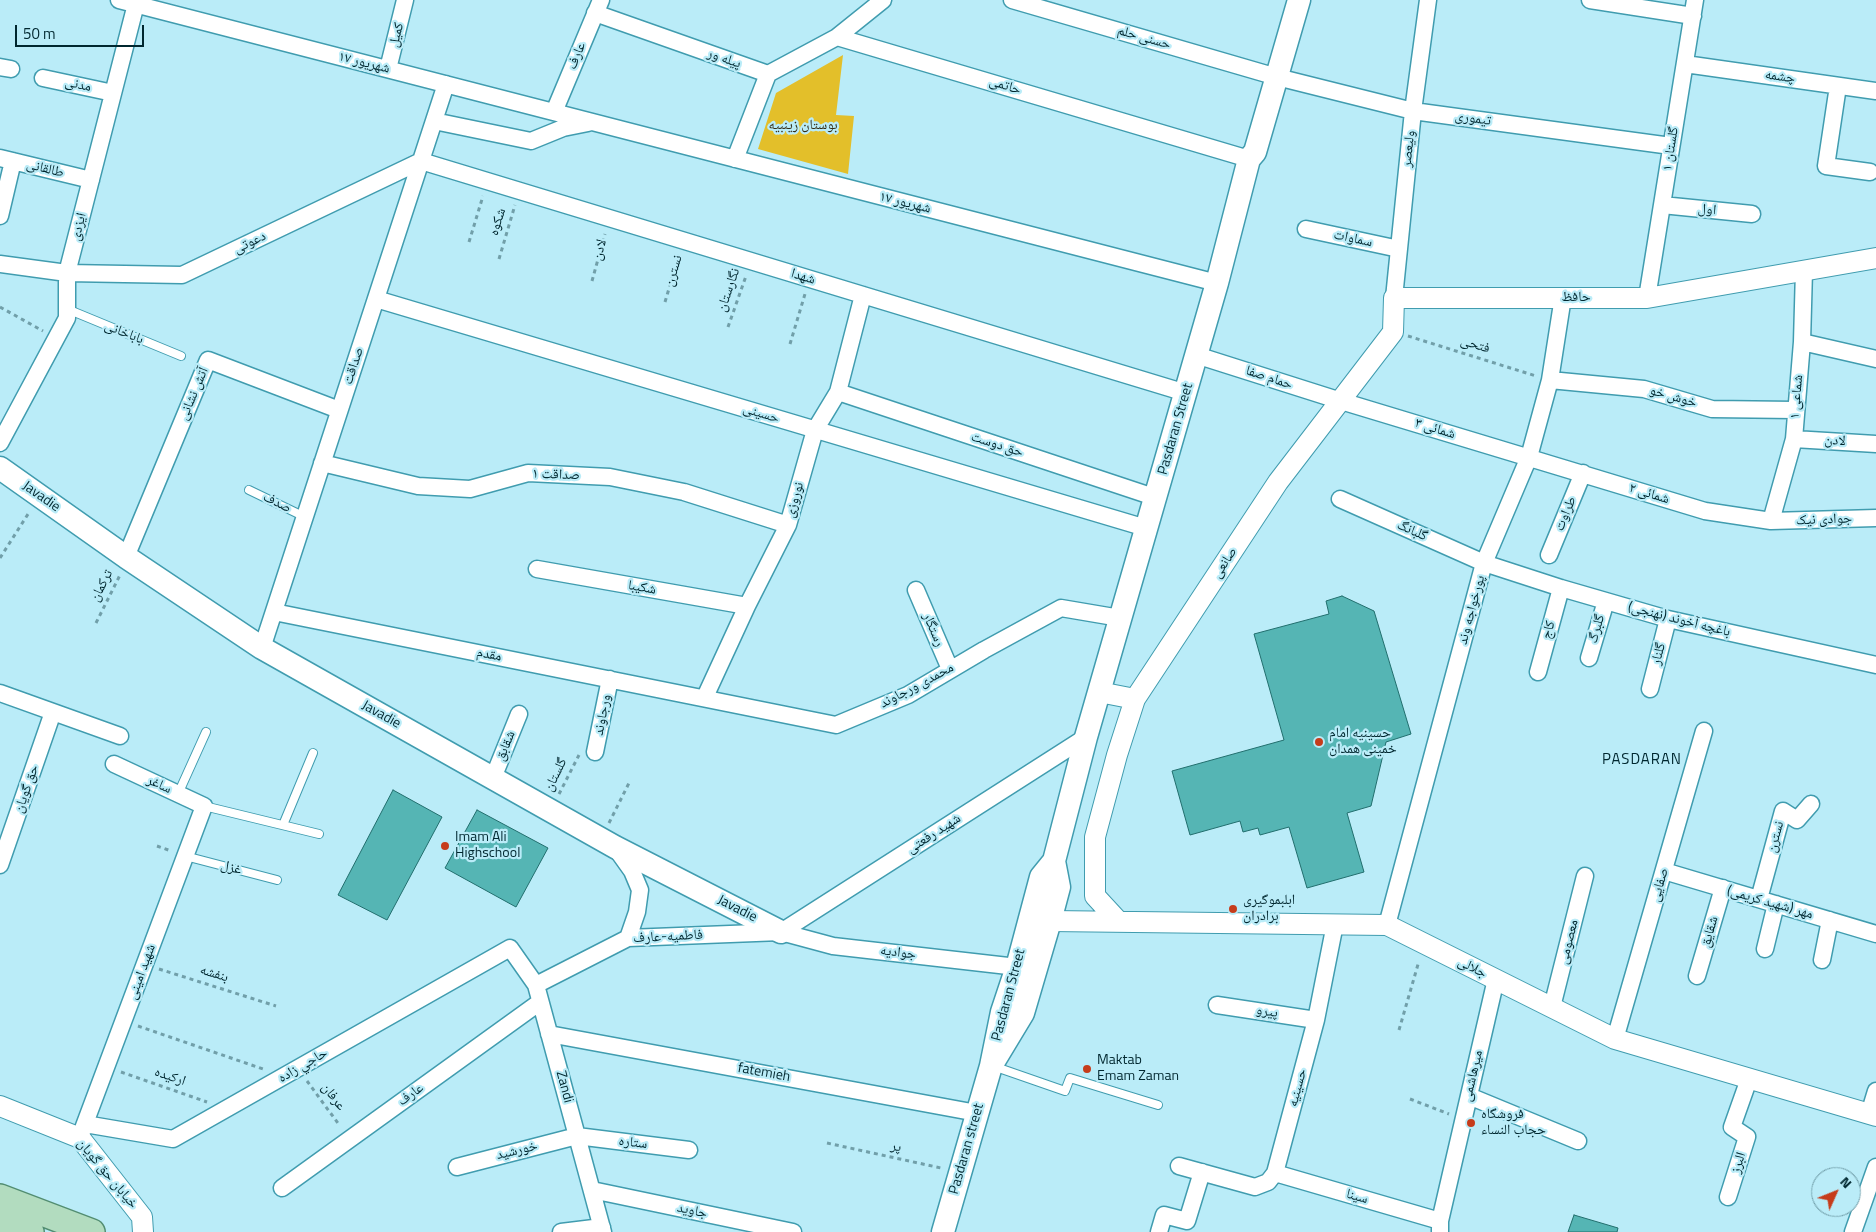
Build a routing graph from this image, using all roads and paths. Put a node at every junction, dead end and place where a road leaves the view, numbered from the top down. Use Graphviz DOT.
graph roads {
  1 [pos="119,0"];
  2 [pos="405,0"];
  3 [pos="883,0"];
  4 [pos="1012,0"];
  5 [pos="1299,0"];
  6 [pos="1428,0"];
  7 [pos="1590,0"];
  8 [pos="136,2"];
  9 [pos="598,7"];
  10 [pos="1694,8"];
  11 [pos="837,36"];
  12 [pos="1685,64"];
  13 [pos="388,69"];
  14 [pos="768,74"];
  15 [pos="1277,77"];
  16 [pos="43,78"];
  17 [pos="446,84"];
  18 [pos="1838,86"];
  19 [pos="1876,91"];
  20 [pos="113,93"];
  21 [pos="1413,111"];
  22 [pos="554,112"];
  23 [pos="434,121"];
  24 [pos="592,122"];
  25 [pos="1671,146"];
  26 [pos="735,159"];
  27 [pos="1249,159"];
  28 [pos="6,160"];
  29 [pos="421,161"];
  30 [pos="1870,172"];
  31 [pos="91,180"];
  32 [pos="488,181"];
  33 [pos="520,191"];
  34 [pos="1662,205"];
  35 [pos="1752,214"];
  36 [pos="0,216"];
  37 [pos="609,218"];
  38 [pos="1306,229"];
  39 [pos="684,241"];
  40 [pos="469,242"];
  41 [pos="1399,249"];
  42 [pos="1876,258"];
  43 [pos="499,259"];
  44 [pos="751,261"];
  45 [pos="0,264"];
  46 [pos="1804,270"];
  47 [pos="67,274"];
  48 [pos="810,279"];
  49 [pos="592,281"];
  50 [pos="1217,283"];
  51 [pos="864,295"];
  52 [pos="1394,298"];
  53 [pos="1563,298"];
  54 [pos="1647,298"];
  55 [pos="376,299"];
  56 [pos="665,302"];
  57 [pos="0,307"];
  58 [pos="67,309"];
  59 [pos="728,327"];
  60 [pos="1394,332"];
  61 [pos="57,338"];
  62 [pos="1802,342"];
  63 [pos="790,344"];
  64 [pos="1196,355"];
  65 [pos="181,356"];
  66 [pos="1876,359"];
  67 [pos="1550,380"];
  68 [pos="838,392"];
  69 [pos="1186,392"];
  70 [pos="1341,401"];
  71 [pos="339,410"];
  72 [pos="1795,410"];
  73 [pos="815,430"];
  74 [pos="1794,439"];
  75 [pos="0,444"];
  76 [pos="1876,444"];
  77 [pos="1528,457"];
  78 [pos="322,464"];
  79 [pos="0,468"];
  80 [pos="1583,473"];
  81 [pos="249,490"];
  82 [pos="40,496"];
  83 [pos="1157,498"];
  84 [pos="1340,499"];
  85 [pos="305,517"];
  86 [pos="1876,518"];
  87 [pos="1772,521"];
  88 [pos="788,525"];
  89 [pos="1146,528"];
  90 [pos="1549,555"];
  91 [pos="0,558"];
  92 [pos="127,558"];
  93 [pos="1484,563"];
  94 [pos="537,569"];
  95 [pos="1560,588"];
  96 [pos="916,590"];
  97 [pos="1606,600"];
  98 [pos="747,606"];
  99 [pos="274,612"];
  100 [pos="1120,618"];
  101 [pos="1668,619"];
  102 [pos="96,623"];
  103 [pos="262,648"];
  104 [pos="1589,658"];
  105 [pos="1876,665"];
  106 [pos="950,670"];
  107 [pos="1538,672"];
  108 [pos="610,679"];
  109 [pos="1650,689"];
  110 [pos="1099,692"];
  111 [pos="0,693"];
  112 [pos="705,698"];
  113 [pos="1135,699"];
  114 [pos="54,712"];
  115 [pos="519,714"];
  116 [pos="1704,731"];
  117 [pos="206,732"];
  118 [pos="120,736"];
  119 [pos="1086,737"];
  120 [pos="588,751"];
  121 [pos="313,753"];
  122 [pos="114,764"];
  123 [pos="493,778"];
  124 [pos="630,781"];
  125 [pos="178,794"];
  126 [pos="1811,804"];
  127 [pos="204,806"];
  128 [pos="551,811"];
  129 [pos="283,825"];
  130 [pos="319,834"];
  131 [pos="608,843"];
  132 [pos="185,856"];
  133 [pos="1054,860"];
  134 [pos="0,865"];
  135 [pos="1664,871"];
  136 [pos="1586,876"];
  137 [pos="277,880"];
  138 [pos="1722,888"];
  139 [pos="1759,899"];
  140 [pos="1776,904"];
  141 [pos="1830,920"];
  142 [pos="1050,921"];
  143 [pos="1119,922"];
  144 [pos="1335,924"];
  145 [pos="1387,925"];
  146 [pos="781,932"];
  147 [pos="1876,934"];
  148 [pos="628,938"];
  149 [pos="1424,943"];
  150 [pos="510,948"];
  151 [pos="1765,949"];
  152 [pos="1822,960"];
  153 [pos="144,965"];
  154 [pos="1017,967"];
  155 [pos="1697,976"];
  156 [pos="1496,979"];
  157 [pos="536,985"];
  158 [pos="540,1002"];
  159 [pos="1217,1005"];
  160 [pos="276,1006"];
  161 [pos="1552,1008"];
  162 [pos="1316,1020"];
  163 [pos="123,1021"];
  164 [pos="1399,1030"];
  165 [pos="550,1034"];
  166 [pos="1615,1039"];
  167 [pos="991,1066"];
  168 [pos="106,1067"];
  169 [pos="263,1069"];
  170 [pos="298,1069"];
  171 [pos="1749,1079"];
  172 [pos="1876,1091"];
  173 [pos="1469,1096"];
  174 [pos="1410,1099"];
  175 [pos="1158,1105"];
  176 [pos="0,1106"];
  177 [pos="227,1109"];
  178 [pos="977,1114"];
  179 [pos="1873,1115"];
  180 [pos="1463,1120"];
  181 [pos="82,1131"];
  182 [pos="577,1136"];
  183 [pos="350,1139"];
  184 [pos="1578,1141"];
  185 [pos="827,1143"];
  186 [pos="689,1150"];
  187 [pos="457,1166"];
  188 [pos="1178,1166"];
  189 [pos="1876,1168"];
  190 [pos="960,1172"];
  191 [pos="1202,1172"];
  192 [pos="1275,1173"];
  193 [pos="282,1188"];
  194 [pos="592,1190"];
  195 [pos="0,1197"];
  196 [pos="1728,1197"];
  197 [pos="0,1220"];
  198 [pos="1440,1227"];
  199 [pos="602,1230"];
  200 [pos="31,1232"];
  201 [pos="92,1232"];
  202 [pos="143,1232"];
  203 [pos="561,1232"];
  204 [pos="792,1232"];
  205 [pos="943,1232"];
  206 [pos="1159,1232"];
  207 [pos="1853,1232"];
  1 -- 8 [label="street, ۱۷ شهریور"];
  2 -- 13 [label="street, کمیل"];
  3 -- 11 [label="street"];
  4 -- 15 [label="street, حسنی حلم"];
  5 -- 15 [label="main road, Pasdaran Street"];
  6 -- 21 [label="street, ولیعصر"];
  7 -- 10 [label="street"];
  8 -- 13 [label="street, ۱۷ شهریور"];
  8 -- 20 [label="street, ایزدی"];
  9 -- 14 [label="street, پیله ور"];
  9 -- 22 [label="street, عارف"];
  10 -- 12 [label="street, گلستان ۱"];
  11 -- 14 [label="street"];
  11 -- 27 [label="street, حاتمی"];
  12 -- 18 [label="street, چشمه"];
  12 -- 25 [label="street, گلستان ۱"];
  13 -- 17 [label="street, ۱۷ شهریور"];
  14 -- 26 [label="street"];
  15 -- 21 [label="street, تیموری"];
  15 -- 27 [label="main road, Pasdaran Street"];
  16 -- 20 [label="street, مدنی"];
  17 -- 22 [label="street, ۱۷ شهریور"];
  17 -- 23 [label="street, صداقت"];
  18 -- 19 [label="street, چشمه"];
  18 -- 30 [label="street"];
  20 -- 31 [label="street, ایزدی"];
  21 -- 25 [label="street, تیموری"];
  21 -- 41 [label="street, ولیعصر"];
  22 -- 24 [label="street, ۱۷ شهریور"];
  23 -- 24 [label="street, ۱۷ شهریور"];
  23 -- 29 [label="street, صداقت"];
  24 -- 26 [label="street, ۱۷ شهریور"];
  25 -- 34 [label="street, گلستان ۱"];
  26 -- 50 [label="street, ۱۷ شهریور"];
  27 -- 50 [label="main road, Pasdaran Street"];
  28 -- 31 [label="street, طالقانی"];
  28 -- 36 [label="street"];
  29 -- 32 [label="street, شهدا"];
  29 -- 47 [label="street, دعوتی"];
  29 -- 55 [label="street, صداقت"];
  31 -- 47 [label="street, ایزدی"];
  32 -- 33 [label="street, شهدا"];
  32 -- 40 [label="path"];
  33 -- 37 [label="street, شهدا"];
  33 -- 43 [label="path, شکوه"];
  34 -- 35 [label="street, اول"];
  34 -- 54 [label="street, گلستان ۱"];
  37 -- 39 [label="street, شهدا"];
  37 -- 49 [label="path, لادن"];
  38 -- 41 [label="street, سماوات"];
  39 -- 44 [label="street, شهدا"];
  39 -- 56 [label="path, نسترن"];
  41 -- 52 [label="street, ولیعصر"];
  42 -- 46 [label="street, حافظ"];
  44 -- 48 [label="street, شهدا"];
  44 -- 59 [label="path, نگارستان"];
  45 -- 47 [label="street, دعوتی"];
  46 -- 54 [label="street, حافظ"];
  46 -- 62 [label="street, شماعی ۱"];
  47 -- 58 [label="street, ایزدی"];
  48 -- 51 [label="street, شهدا"];
  48 -- 63 [label="path"];
  50 -- 64 [label="main road, Pasdaran Street"];
  51 -- 68 [label="street, نوروزی"];
  51 -- 69 [label="street, شهدا"];
  52 -- 53 [label="street, حافظ"];
  52 -- 60 [label="street"];
  53 -- 54 [label="street, حافظ"];
  53 -- 67 [label="street, پورخواجه وند"];
  55 -- 71 [label="street, صداقت"];
  55 -- 73 [label="street, حسینی"];
  57 -- 61 [label="path"];
  58 -- 61 [label="street, ایزدی"];
  58 -- 65 [label="lane, باباخانی"];
  60 -- 67 [label="path, فتحی"];
  60 -- 70 [label="street"];
  61 -- 75 [label="street, ایزدی"];
  62 -- 66 [label="street"];
  62 -- 72 [label="street, شماعی ۱"];
  64 -- 69 [label="main road, Pasdaran Street"];
  64 -- 70 [label="street, حمام صفا"];
  67 -- 72 [label="street, خوش خو"];
  67 -- 77 [label="street, پورخواجه وند"];
  68 -- 73 [label="street, نوروزی"];
  68 -- 83 [label="street, حق دوست"];
  69 -- 83 [label="main road, Pasdaran Street"];
  70 -- 77 [label="street, شمائی ۳"];
  70 -- 113 [label="street, صانعی"];
  71 -- 78 [label="street, صداقت"];
  71 -- 92 [label="street, آتش نشانی"];
  72 -- 74 [label="street, شماعی ۱"];
  73 -- 88 [label="street, نوروزی"];
  73 -- 89 [label="street, حسینی"];
  74 -- 76 [label="street, لادن"];
  74 -- 87 [label="street, شماعی ۱"];
  77 -- 80 [label="street, شمائی ۲"];
  77 -- 93 [label="street, پورخواجه وند"];
  78 -- 85 [label="street, صداقت"];
  78 -- 88 [label="street, صداقت ۱"];
  79 -- 82 [label="main road, Javadie"];
  80 -- 87 [label="street, شمائی ۲"];
  80 -- 90 [label="street, طراوت"];
  81 -- 85 [label="lane, صدف"];
  82 -- 91 [label="path"];
  82 -- 92 [label="main road, Javadie"];
  83 -- 89 [label="main road, Pasdaran Street"];
  84 -- 93 [label="street, گلبانگ"];
  85 -- 99 [label="street, صداقت"];
  86 -- 87 [label="street, جوادی نیک"];
  88 -- 98 [label="street, نوروزی"];
  89 -- 100 [label="main road, Pasdaran Street"];
  92 -- 102 [label="path, ترکمان"];
  92 -- 103 [label="main road, Javadie"];
  93 -- 95 [label="street, باغچه آخوند (نهنجی)"];
  93 -- 145 [label="street, پورخواجه وند"];
  94 -- 98 [label="street, شکیبا"];
  95 -- 97 [label="street, باغچه آخوند (نهنجی)"];
  95 -- 107 [label="street, کاج"];
  96 -- 106 [label="street, رستگار"];
  97 -- 101 [label="street, باغچه آخوند (نهنجی)"];
  97 -- 104 [label="street, گلبرگ"];
  98 -- 112 [label="street, نوروزی"];
  99 -- 103 [label="street, صداقت"];
  99 -- 108 [label="street, مقدم"];
  100 -- 106 [label="street, محمدی ورجاوند"];
  100 -- 110 [label="main road, Pasdaran Street"];
  101 -- 105 [label="street, باغچه آخوند (نهنجی)"];
  101 -- 109 [label="street, گلنار"];
  103 -- 123 [label="main road, Javadie"];
  106 -- 112 [label="street, محمدی ورجاوند"];
  108 -- 112 [label="street, مقدم"];
  108 -- 120 [label="street, ورجاوند"];
  110 -- 113 [label="street"];
  110 -- 119 [label="main road, Pasdaran Street"];
  111 -- 114 [label="street"];
  113 -- 143 [label="street, صانعی"];
  114 -- 118 [label="street"];
  114 -- 134 [label="street, حق گویان"];
  115 -- 123 [label="street, شقابق"];
  116 -- 135 [label="street, صفایی"];
  117 -- 125 [label="lane"];
  119 -- 133 [label="main road, Pasdaran Street"];
  119 -- 146 [label="street, شهید رفعتی"];
  120 -- 128 [label="path, گلستان"];
  121 -- 129 [label="lane"];
  122 -- 125 [label="street, ساغر"];
  123 -- 128 [label="main road, Javadie"];
  124 -- 131 [label="path"];
  125 -- 127 [label="street, ساغر"];
  126 -- 139 [label="street, نسترن"];
  127 -- 129 [label="lane"];
  127 -- 132 [label="street, شهید امینی"];
  128 -- 131 [label="main road, Javadie"];
  129 -- 130 [label="lane"];
  131 -- 146 [label="main road, Javadie"];
  131 -- 148 [label="street"];
  132 -- 137 [label="lane, غزل"];
  132 -- 153 [label="street, شهید امینی"];
  133 -- 142 [label="main road, Pasdaran Street"];
  133 -- 154 [label="main road, Pasdaran Street"];
  135 -- 138 [label="street, مهر (شهید کریمی)"];
  135 -- 166 [label="street, صفایی"];
  136 -- 161 [label="street, معصومی"];
  138 -- 139 [label="street, مهر (شهید کریمی)"];
  138 -- 155 [label="street, شقایق"];
  139 -- 140 [label="street, مهر (شهید کریمی)"];
  140 -- 141 [label="street, مهر (شهید کریمی)"];
  140 -- 151 [label="street"];
  141 -- 147 [label="street, مهر (شهید کریمی)"];
  141 -- 152 [label="street"];
  142 -- 143 [label="street, جلالی"];
  142 -- 167 [label="main road, Pasdaran Street"];
  143 -- 144 [label="street, جلالی"];
  144 -- 145 [label="street, جلالی"];
  144 -- 162 [label="street, حسینیه"];
  145 -- 149 [label="street, جلالی"];
  146 -- 148 [label="street, فاطمیه-عارف"];
  146 -- 154 [label="street, جوادیه"];
  148 -- 157 [label="street, فاطمیه-عارف"];
  149 -- 156 [label="street, جلالی"];
  149 -- 164 [label="path"];
  150 -- 157 [label="street, Zandi"];
  150 -- 170 [label="street, حاجي زاده"];
  153 -- 160 [label="path, بنفشه"];
  153 -- 163 [label="street, شهید امینی"];
  154 -- 167 [label="main road, Pasdaran Street"];
  156 -- 161 [label="street, جلالی"];
  156 -- 173 [label="street, میرهاشمی"];
  157 -- 158 [label="street, Zandi"];
  158 -- 165 [label="street, Zandi"];
  158 -- 183 [label="street, عارف"];
  159 -- 162 [label="street, پیرو"];
  161 -- 166 [label="street, جلالی"];
  162 -- 192 [label="street, حسینیه"];
  163 -- 168 [label="street, شهید امینی"];
  163 -- 169 [label="path"];
  165 -- 178 [label="street, fatemieh"];
  165 -- 182 [label="street, Zandi"];
  166 -- 171 [label="street, جلالی"];
  167 -- 175 [label="lane"];
  167 -- 178 [label="main road, Pasdaran street"];
  168 -- 177 [label="path, ارکیده"];
  168 -- 181 [label="street, شهید امینی"];
  170 -- 177 [label="street, حاجي زاده"];
  170 -- 183 [label="path, عرفان"];
  171 -- 179 [label="street, جلالی"];
  171 -- 196 [label="street, البرز"];
  172 -- 179 [label="street"];
  173 -- 180 [label="street, میرهاشمی"];
  173 -- 184 [label="street"];
  174 -- 180 [label="path"];
  176 -- 181 [label="street, خیابان حق گویان"];
  177 -- 181 [label="street, حاجي زاده"];
  178 -- 190 [label="main road, Pasdaran street"];
  180 -- 198 [label="street, میرهاشمی"];
  181 -- 202 [label="street, خیابان حق گویان"];
  182 -- 186 [label="street, ستاره"];
  182 -- 187 [label="street, خورشید"];
  182 -- 194 [label="street, Zandi"];
  183 -- 193 [label="street, عارف"];
  185 -- 190 [label="path, پر"];
  188 -- 191 [label="street"];
  189 -- 207 [label="street"];
  190 -- 205 [label="main road, Pasdaran street"];
  191 -- 192 [label="street"];
  191 -- 206 [label="street"];
  192 -- 198 [label="street, سینا"];
  194 -- 199 [label="street, Zandi"];
  194 -- 204 [label="street, جاوید"];
  195 -- 201 [label="main road"];
  197 -- 200 [label="main road"];
  199 -- 203 [label="street"];
}
